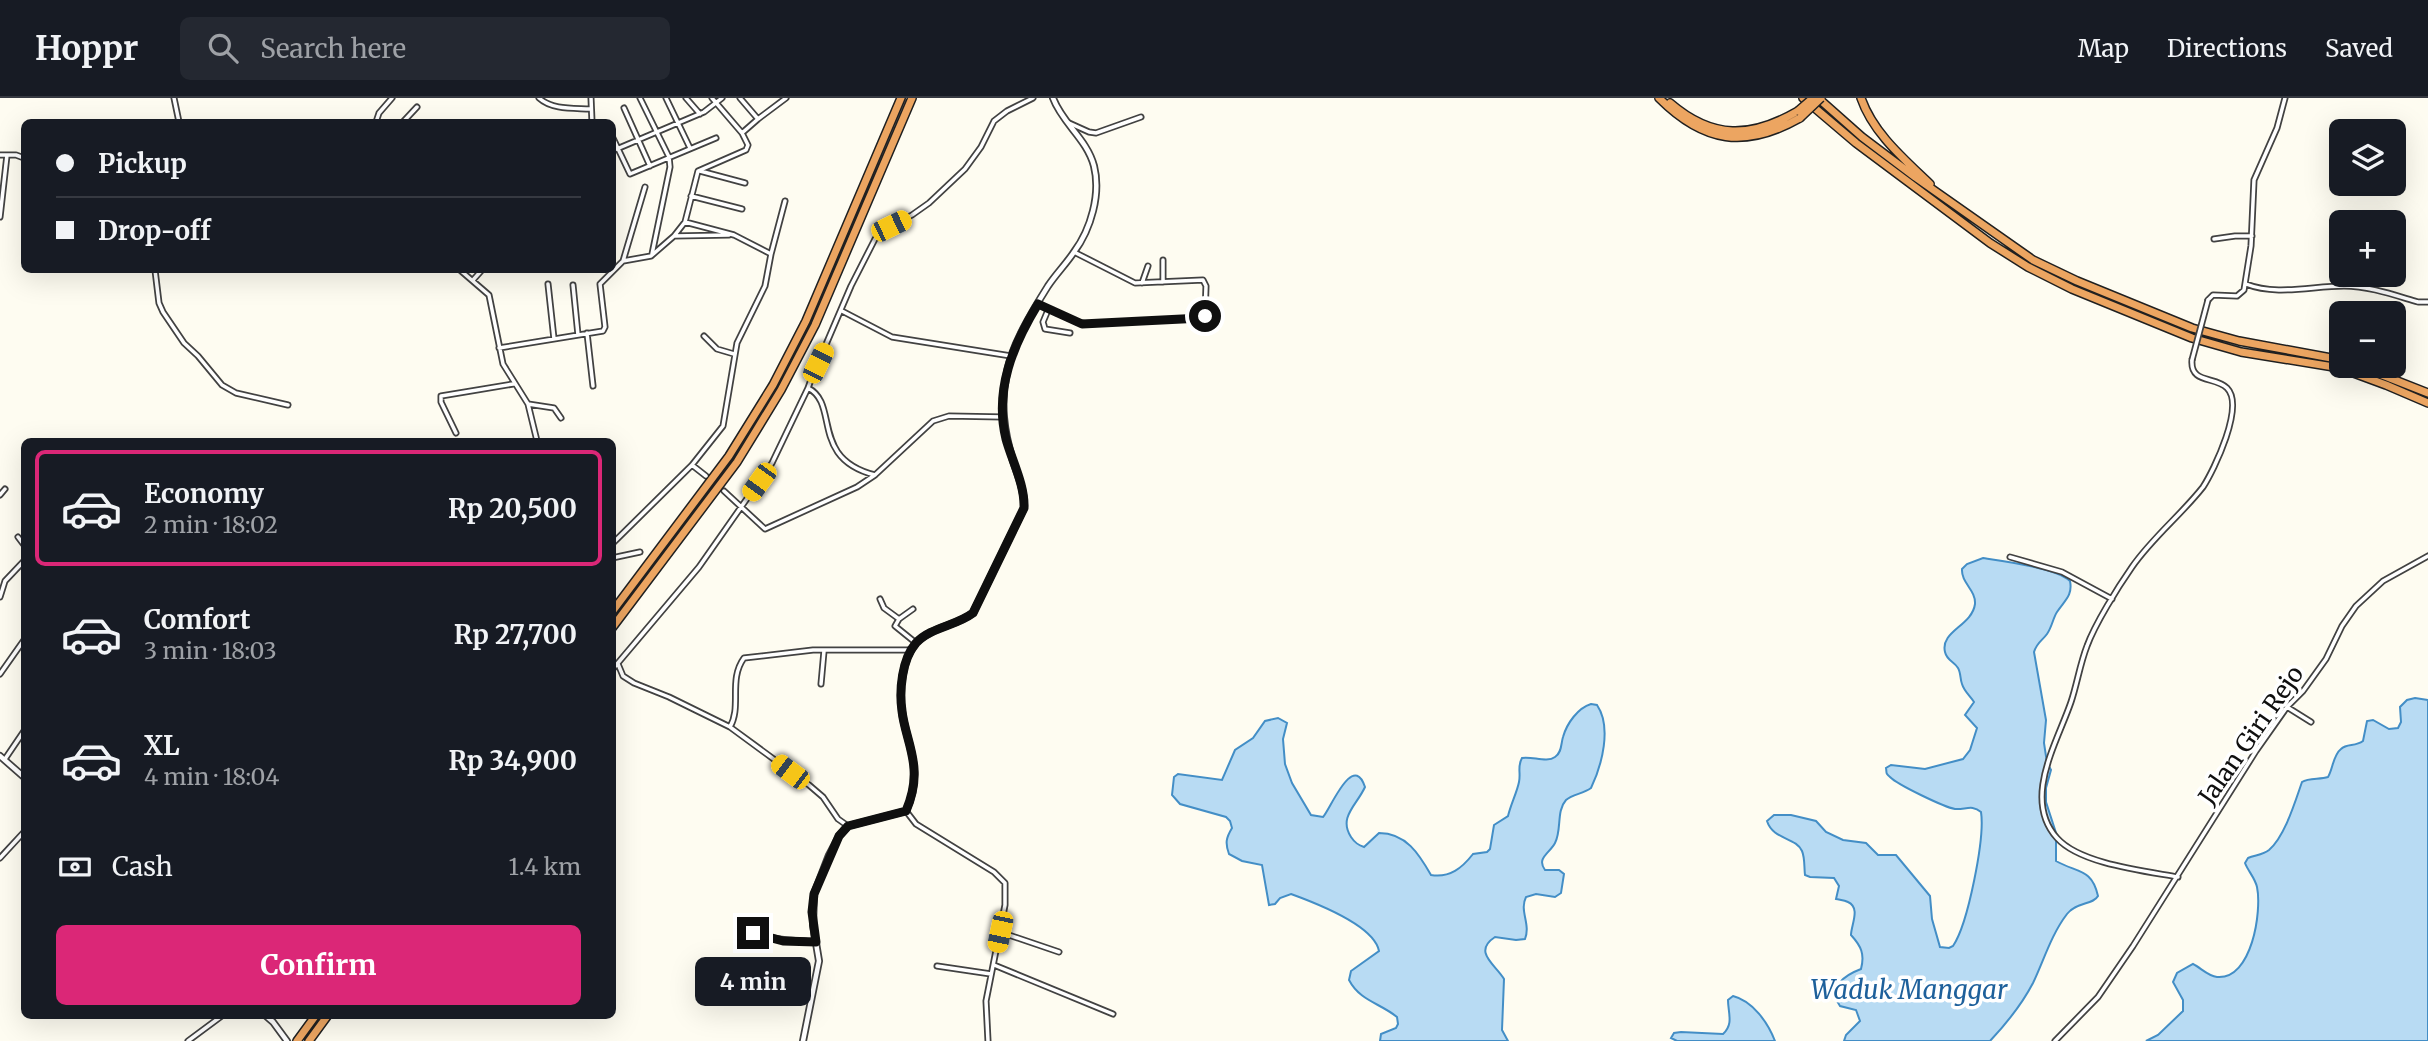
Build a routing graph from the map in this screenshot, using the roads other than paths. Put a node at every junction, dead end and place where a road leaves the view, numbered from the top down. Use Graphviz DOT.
graph roads {
  1 [pos="174,98"];
  2 [pos="392,98"];
  3 [pos="539,98"];
  4 [pos="591,98"];
  5 [pos="640,98"];
  6 [pos="666,98"];
  7 [pos="686,98"];
  8 [pos="722,98"];
  9 [pos="740,98"];
  10 [pos="749,98"];
  11 [pos="786,98"];
  12 [pos="901,98"];
  13 [pos="912,98"];
  14 [pos="1032,98"];
  15 [pos="1053,98"];
  16 [pos="1659,98"];
  17 [pos="1665,98"];
  18 [pos="1803,98"];
  19 [pos="1817,98"];
  20 [pos="1861,98"];
  21 [pos="2286,98"];
  22 [pos="714,100"];
  23 [pos="744,103"];
  24 [pos="416,107"];
  25 [pos="624,108"];
  26 [pos="590,109"];
  27 [pos="700,114"];
  28 [pos="1799,115"];
  29 [pos="1142,117"];
  30 [pos="178,119"];
  31 [pos="377,119"];
  32 [pos="406,119"];
  33 [pos="592,119"];
  34 [pos="758,119"];
  35 [pos="678,123"];
  36 [pos="1069,123"];
  37 [pos="657,132"];
  38 [pos="742,133"];
  39 [pos="716,138"];
  40 [pos="637,141"];
  41 [pos="690,148"];
  42 [pos="616,150"];
  43 [pos="616,152"];
  44 [pos="0,155"];
  45 [pos="7,155"];
  46 [pos="21,157"];
  47 [pos="669,158"];
  48 [pos="650,166"];
  49 [pos="698,171"];
  50 [pos="745,183"];
  51 [pos="645,187"];
  52 [pos="691,196"];
  53 [pos="785,201"];
  54 [pos="742,209"];
  55 [pos="1966,214"];
  56 [pos="0,217"];
  57 [pos="685,222"];
  58 [pos="734,235"];
  59 [pos="674,236"];
  60 [pos="2252,236"];
  61 [pos="2214,239"];
  62 [pos="1074,252"];
  63 [pos="771,254"];
  64 [pos="651,256"];
  65 [pos="1163,260"];
  66 [pos="623,261"];
  67 [pos="1148,266"];
  68 [pos="616,268"];
  69 [pos="155,273"];
  70 [pos="464,273"];
  71 [pos="479,273"];
  72 [pos="611,273"];
  73 [pos="473,280"];
  74 [pos="1163,282"];
  75 [pos="1142,283"];
  76 [pos="548,284"];
  77 [pos="2246,284"];
  78 [pos="573,285"];
  79 [pos="2428,302"];
  80 [pos="1038,304"];
  81 [pos="1048,310"];
  82 [pos="842,311"];
  83 [pos="587,333"];
  84 [pos="1070,333"];
  85 [pos="578,335"];
  86 [pos="704,336"];
  87 [pos="554,339"];
  88 [pos="499,348"];
  89 [pos="734,355"];
  90 [pos="1011,356"];
  91 [pos="2329,358"];
  92 [pos="2390,378"];
  93 [pos="513,384"];
  94 [pos="593,386"];
  95 [pos="808,388"];
  96 [pos="2428,393"];
  97 [pos="528,404"];
  98 [pos="2428,404"];
  99 [pos="288,405"];
  100 [pos="1003,417"];
  101 [pos="561,418"];
  102 [pos="456,433"];
  103 [pos="536,438"];
  104 [pos="692,466"];
  105 [pos="875,475"];
  106 [pos="706,476"];
  107 [pos="5,489"];
  108 [pos="724,491"];
  109 [pos="0,495"];
  110 [pos="740,506"];
  111 [pos="18,537"];
  112 [pos="616,540"];
  113 [pos="21,541"];
  114 [pos="640,552"];
  115 [pos="2428,556"];
  116 [pos="616,557"];
  117 [pos="2010,557"];
  118 [pos="21,564"];
  119 [pos="1,590"];
  120 [pos="0,597"];
  121 [pos="880,599"];
  122 [pos="2112,599"];
  123 [pos="616,607"];
  124 [pos="914,609"];
  125 [pos="899,620"];
  126 [pos="616,623"];
  127 [pos="916,643"];
  128 [pos="21,644"];
  129 [pos="912,650"];
  130 [pos="824,651"];
  131 [pos="618,664"];
  132 [pos="0,674"];
  133 [pos="821,684"];
  134 [pos="2287,707"];
  135 [pos="2311,722"];
  136 [pos="730,727"];
  137 [pos="21,735"];
  138 [pos="2,757"];
  139 [pos="21,774"];
  140 [pos="906,811"];
  141 [pos="848,826"];
  142 [pos="21,836"];
  143 [pos="0,858"];
  144 [pos="2178,877"];
  145 [pos="740,923"];
  146 [pos="1000,932"];
  147 [pos="816,942"];
  148 [pos="1059,952"];
  149 [pos="994,965"];
  150 [pos="937,966"];
  151 [pos="991,974"];
  152 [pos="1114,1014"];
  153 [pos="218,1019"];
  154 [pos="274,1019"];
  155 [pos="313,1019"];
  156 [pos="325,1019"];
  157 [pos="189,1040"];
  158 [pos="288,1041"];
  159 [pos="298,1041"];
  160 [pos="309,1041"];
  161 [pos="803,1041"];
  162 [pos="988,1041"];
  163 [pos="2055,1041"];
  1 -- 30 [label="street"];
  2 -- 31 [label="street"];
  3 -- 26 [label="street"];
  4 -- 26 [label="street"];
  5 -- 37 [label="street"];
  6 -- 35 [label="street"];
  7 -- 27 [label="street"];
  8 -- 22 [label="street"];
  9 -- 23 [label="street"];
  10 -- 23 [label="street"];
  11 -- 34 [label="street"];
  12 -- 123 [label="highway"];
  13 -- 126 [label="highway"];
  14 -- 82 [label="street"];
  15 -- 36 [label="street"];
  16 -- 28 [label="highway"];
  17 -- 28 [label="highway"];
  18 -- 98 [label="highway"];
  19 -- 28 [label="highway, bridge"];
  19 -- 55 [label="highway"];
  20 -- 55 [label="highway"];
  21 -- 60 [label="street"];
  22 -- 27 [label="street"];
  22 -- 38 [label="street"];
  23 -- 34 [label="street"];
  24 -- 32 [label="street"];
  25 -- 40 [label="street"];
  26 -- 33 [label="street"];
  27 -- 35 [label="street"];
  29 -- 36 [label="street"];
  34 -- 38 [label="street"];
  35 -- 37 [label="street"];
  35 -- 41 [label="street"];
  36 -- 62 [label="street"];
  37 -- 40 [label="street"];
  37 -- 47 [label="street"];
  38 -- 49 [label="street"];
  39 -- 41 [label="street"];
  40 -- 42 [label="street"];
  40 -- 48 [label="street"];
  41 -- 47 [label="street"];
  43 -- 48 [label="street"];
  44 -- 45 [label="street"];
  45 -- 46 [label="street"];
  45 -- 56 [label="street"];
  47 -- 48 [label="street"];
  47 -- 64 [label="street"];
  49 -- 50 [label="street"];
  49 -- 52 [label="street"];
  51 -- 66 [label="street"];
  52 -- 54 [label="street"];
  52 -- 57 [label="street"];
  53 -- 63 [label="street"];
  55 -- 91 [label="highway"];
  57 -- 58 [label="street"];
  57 -- 59 [label="street"];
  58 -- 59 [label="street"];
  58 -- 63 [label="street"];
  59 -- 64 [label="street"];
  60 -- 61 [label="street"];
  60 -- 77 [label="street"];
  62 -- 75 [label="street"];
  62 -- 80 [label="street"];
  63 -- 89 [label="street"];
  64 -- 66 [label="street"];
  65 -- 74 [label="street"];
  66 -- 68 [label="street"];
  67 -- 75 [label="street"];
  69 -- 99 [label="street"];
  70 -- 73 [label="street"];
  71 -- 73 [label="street"];
  72 -- 83 [label="street"];
  73 -- 88 [label="street"];
  74 -- 75 [label="street"];
  74 -- 81 [label="street"];
  76 -- 87 [label="street"];
  77 -- 79 [label="street"];
  77 -- 122 [label="street, bridge"];
  78 -- 85 [label="street"];
  80 -- 81 [label="street"];
  80 -- 90 [label="street"];
  81 -- 84 [label="street"];
  82 -- 90 [label="street"];
  82 -- 95 [label="street"];
  83 -- 85 [label="street"];
  83 -- 94 [label="street"];
  85 -- 87 [label="street"];
  86 -- 89 [label="street"];
  87 -- 88 [label="street"];
  88 -- 93 [label="street"];
  89 -- 104 [label="street"];
  90 -- 100 [label="street"];
  92 -- 96 [label="highway"];
  93 -- 97 [label="street"];
  93 -- 102 [label="street"];
  95 -- 105 [label="street"];
  95 -- 110 [label="street"];
  97 -- 101 [label="street"];
  97 -- 103 [label="street"];
  100 -- 105 [label="street"];
  100 -- 127 [label="street"];
  104 -- 106 [label="street"];
  104 -- 112 [label="street"];
  105 -- 110 [label="street"];
  107 -- 109 [label="street"];
  108 -- 110 [label="street"];
  110 -- 131 [label="street"];
  111 -- 113 [label="street"];
  114 -- 116 [label="street"];
  115 -- 134 [label="street, Jalan Giri Rejo"];
  117 -- 122 [label="street"];
  118 -- 119 [label="street"];
  119 -- 120 [label="street"];
  121 -- 125 [label="street"];
  122 -- 144 [label="street"];
  124 -- 125 [label="street"];
  125 -- 127 [label="street"];
  127 -- 129 [label="street"];
  128 -- 132 [label="street"];
  129 -- 130 [label="street"];
  129 -- 140 [label="street"];
  130 -- 133 [label="street"];
  130 -- 136 [label="street"];
  131 -- 136 [label="street"];
  134 -- 135 [label="street"];
  134 -- 144 [label="street, Jalan Giri Rejo"];
  136 -- 141 [label="street"];
  137 -- 138 [label="street"];
  138 -- 139 [label="street"];
  140 -- 141 [label="street"];
  140 -- 146 [label="street"];
  141 -- 147 [label="street"];
  142 -- 143 [label="street"];
  144 -- 163 [label="street, Jalan Giri Rejo"];
  145 -- 147 [label="street"];
  146 -- 148 [label="street"];
  146 -- 149 [label="street"];
  147 -- 161 [label="street"];
  149 -- 151 [label="street"];
  149 -- 152 [label="street"];
  150 -- 151 [label="street"];
  151 -- 162 [label="street"];
  153 -- 157 [label="street"];
  154 -- 158 [label="street"];
  155 -- 159 [label="highway"];
  156 -- 160 [label="highway"];
}
